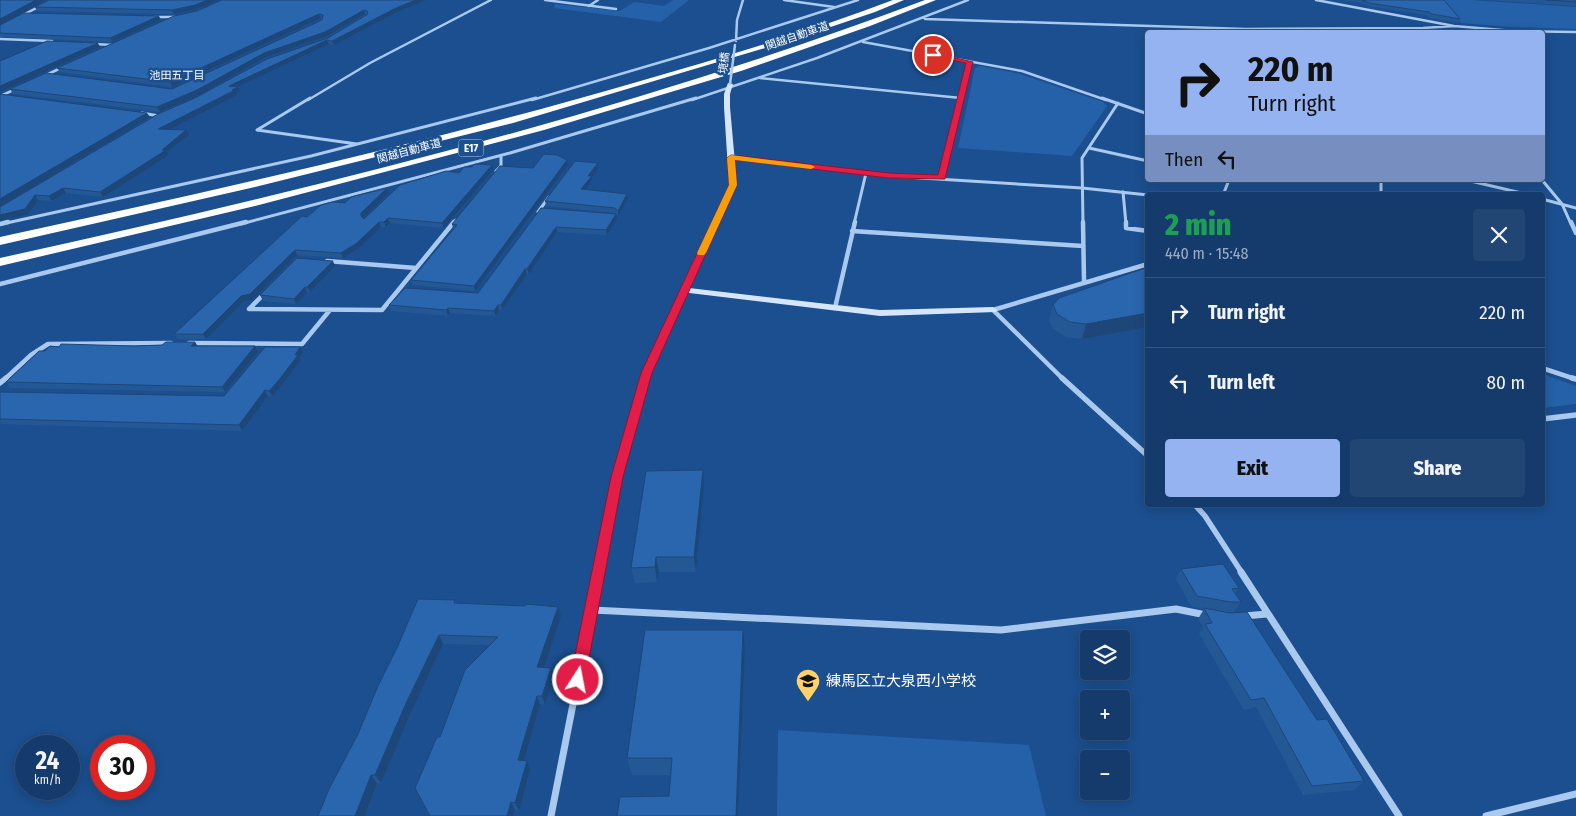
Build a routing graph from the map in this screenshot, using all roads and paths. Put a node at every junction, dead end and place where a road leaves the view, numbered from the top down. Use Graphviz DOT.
graph roads {
  1 [pos="52,0"];
  2 [pos="491,0"];
  3 [pos="545,0"];
  4 [pos="598,0"];
  5 [pos="743,0"];
  6 [pos="784,0"];
  7 [pos="858,0"];
  8 [pos="900,0"];
  9 [pos="932,0"];
  10 [pos="968,0"];
  11 [pos="1316,0"];
  12 [pos="589,6"];
  13 [pos="836,8"];
  14 [pos="616,10"];
  15 [pos="26,14"];
  16 [pos="36,14"];
  17 [pos="182,15"];
  18 [pos="145,16"];
  19 [pos="175,17"];
  20 [pos="924,19"];
  21 [pos="15,20"];
  22 [pos="166,21"];
  23 [pos="1454,26"];
  24 [pos="1284,28"];
  25 [pos="1424,28"];
  26 [pos="1502,30"];
  27 [pos="1545,32"];
  28 [pos="1576,32"];
  29 [pos="0,39"];
  30 [pos="736,40"];
  31 [pos="123,41"];
  32 [pos="57,42"];
  33 [pos="860,42"];
  34 [pos="86,43"];
  35 [pos="114,45"];
  36 [pos="106,48"];
  37 [pos="969,62"];
  38 [pos="65,67"];
  39 [pos="48,74"];
  40 [pos="58,75"];
  41 [pos="40,78"];
  42 [pos="757,78"];
  43 [pos="730,86"];
  44 [pos="16,88"];
  45 [pos="0,96"];
  46 [pos="10,97"];
  47 [pos="960,98"];
  48 [pos="1118,104"];
  49 [pos="168,112"];
  50 [pos="1145,112"];
  51 [pos="139,113"];
  52 [pos="159,116"];
  53 [pos="151,120"];
  54 [pos="361,145"];
  55 [pos="1089,148"];
  56 [pos="501,156"];
  57 [pos="731,158"];
  58 [pos="1145,160"];
  59 [pos="495,173"];
  60 [pos="866,173"];
  61 [pos="942,178"];
  62 [pos="405,182"];
  63 [pos="1475,182"];
  64 [pos="1544,182"];
  65 [pos="398,188"];
  66 [pos="1082,188"];
  67 [pos="1123,192"];
  68 [pos="1517,192"];
  69 [pos="550,195"];
  70 [pos="1145,195"];
  71 [pos="1545,200"];
  72 [pos="1562,204"];
  73 [pos="1576,208"];
  74 [pos="540,209"];
  75 [pos="549,210"];
  76 [pos="459,217"];
  77 [pos="534,217"];
  78 [pos="0,224"];
  79 [pos="852,231"];
  80 [pos="1145,231"];
  81 [pos="1576,233"];
  82 [pos="0,241"];
  83 [pos="1083,246"];
  84 [pos="318,261"];
  85 [pos="0,262"];
  86 [pos="1145,265"];
  87 [pos="416,268"];
  88 [pos="1084,281"];
  89 [pos="0,284"];
  90 [pos="400,288"];
  91 [pos="409,289"];
  92 [pos="267,290"];
  93 [pos="684,290"];
  94 [pos="834,308"];
  95 [pos="330,310"];
  96 [pos="993,310"];
  97 [pos="269,344"];
  98 [pos="263,351"];
  99 [pos="1545,369"];
  100 [pos="1576,379"];
  101 [pos="0,383"];
  102 [pos="1576,416"];
  103 [pos="1545,419"];
  104 [pos="1145,453"];
  105 [pos="1197,507"];
  106 [pos="592,610"];
  107 [pos="1267,614"];
  108 [pos="1214,616"];
  109 [pos="1233,618"];
  110 [pos="1576,794"];
  111 [pos="551,816"];
  112 [pos="1399,816"];
  113 [pos="1486,816"];
  1 -- 15 [label="street"];
  2 -- 54 [label="street"];
  3 -- 12 [label="street"];
  4 -- 12 [label="street"];
  5 -- 30 [label="street, 境橋"];
  6 -- 13 [label="street"];
  7 -- 13 [label="street"];
  8 -- 82 [label="highway, 関越自動車道 / E17"];
  9 -- 85 [label="highway, 関越自動車道 / E17"];
  10 -- 20 [label="street"];
  11 -- 23 [label="street"];
  12 -- 14 [label="street"];
  13 -- 30 [label="street"];
  15 -- 16 [label="street"];
  15 -- 21 [label="street"];
  17 -- 19 [label="street"];
  18 -- 19 [label="street"];
  19 -- 22 [label="street"];
  20 -- 24 [label="street"];
  20 -- 33 [label="street"];
  23 -- 25 [label="street"];
  23 -- 26 [label="street"];
  24 -- 25 [label="street"];
  27 -- 28 [label="street"];
  29 -- 32 [label="street"];
  30 -- 43 [label="street, 境橋, bridge"];
  30 -- 54 [label="street"];
  31 -- 35 [label="street"];
  33 -- 37 [label="street"];
  33 -- 42 [label="street"];
  34 -- 35 [label="street"];
  35 -- 36 [label="street"];
  37 -- 47 [label="street"];
  37 -- 48 [label="street"];
  38 -- 39 [label="street"];
  39 -- 40 [label="street"];
  39 -- 41 [label="street"];
  42 -- 43 [label="street"];
  42 -- 47 [label="street"];
  43 -- 56 [label="street"];
  43 -- 57 [label="street"];
  44 -- 45 [label="street"];
  45 -- 46 [label="street"];
  47 -- 61 [label="street"];
  48 -- 50 [label="street"];
  48 -- 55 [label="street"];
  49 -- 52 [label="street"];
  51 -- 52 [label="street"];
  52 -- 53 [label="street"];
  54 -- 78 [label="street"];
  55 -- 58 [label="street"];
  55 -- 66 [label="street"];
  56 -- 59 [label="street"];
  56 -- 62 [label="street"];
  57 -- 60 [label="street"];
  57 -- 93 [label="street"];
  60 -- 61 [label="street"];
  60 -- 79 [label="street"];
  61 -- 66 [label="street"];
  62 -- 65 [label="street"];
  62 -- 89 [label="street"];
  63 -- 68 [label="street"];
  64 -- 72 [label="street"];
  66 -- 67 [label="street"];
  66 -- 83 [label="street"];
  67 -- 70 [label="street"];
  67 -- 80 [label="street"];
  69 -- 74 [label="street"];
  71 -- 72 [label="street"];
  72 -- 73 [label="street"];
  72 -- 81 [label="street"];
  74 -- 75 [label="street"];
  74 -- 77 [label="street"];
  76 -- 87 [label="street"];
  79 -- 83 [label="street"];
  79 -- 94 [label="street"];
  83 -- 88 [label="street"];
  84 -- 87 [label="street"];
  86 -- 88 [label="street"];
  87 -- 90 [label="street"];
  88 -- 96 [label="street"];
  90 -- 91 [label="street"];
  90 -- 95 [label="street"];
  92 -- 95 [label="street"];
  93 -- 94 [label="street"];
  93 -- 106 [label="street"];
  94 -- 96 [label="street"];
  95 -- 97 [label="street"];
  96 -- 104 [label="street"];
  97 -- 98 [label="street"];
  97 -- 101 [label="street"];
  99 -- 100 [label="street"];
  102 -- 103 [label="street"];
  105 -- 107 [label="street"];
  106 -- 108 [label="street"];
  106 -- 111 [label="street"];
  107 -- 109 [label="street"];
  107 -- 112 [label="street"];
  110 -- 113 [label="street"];
}
